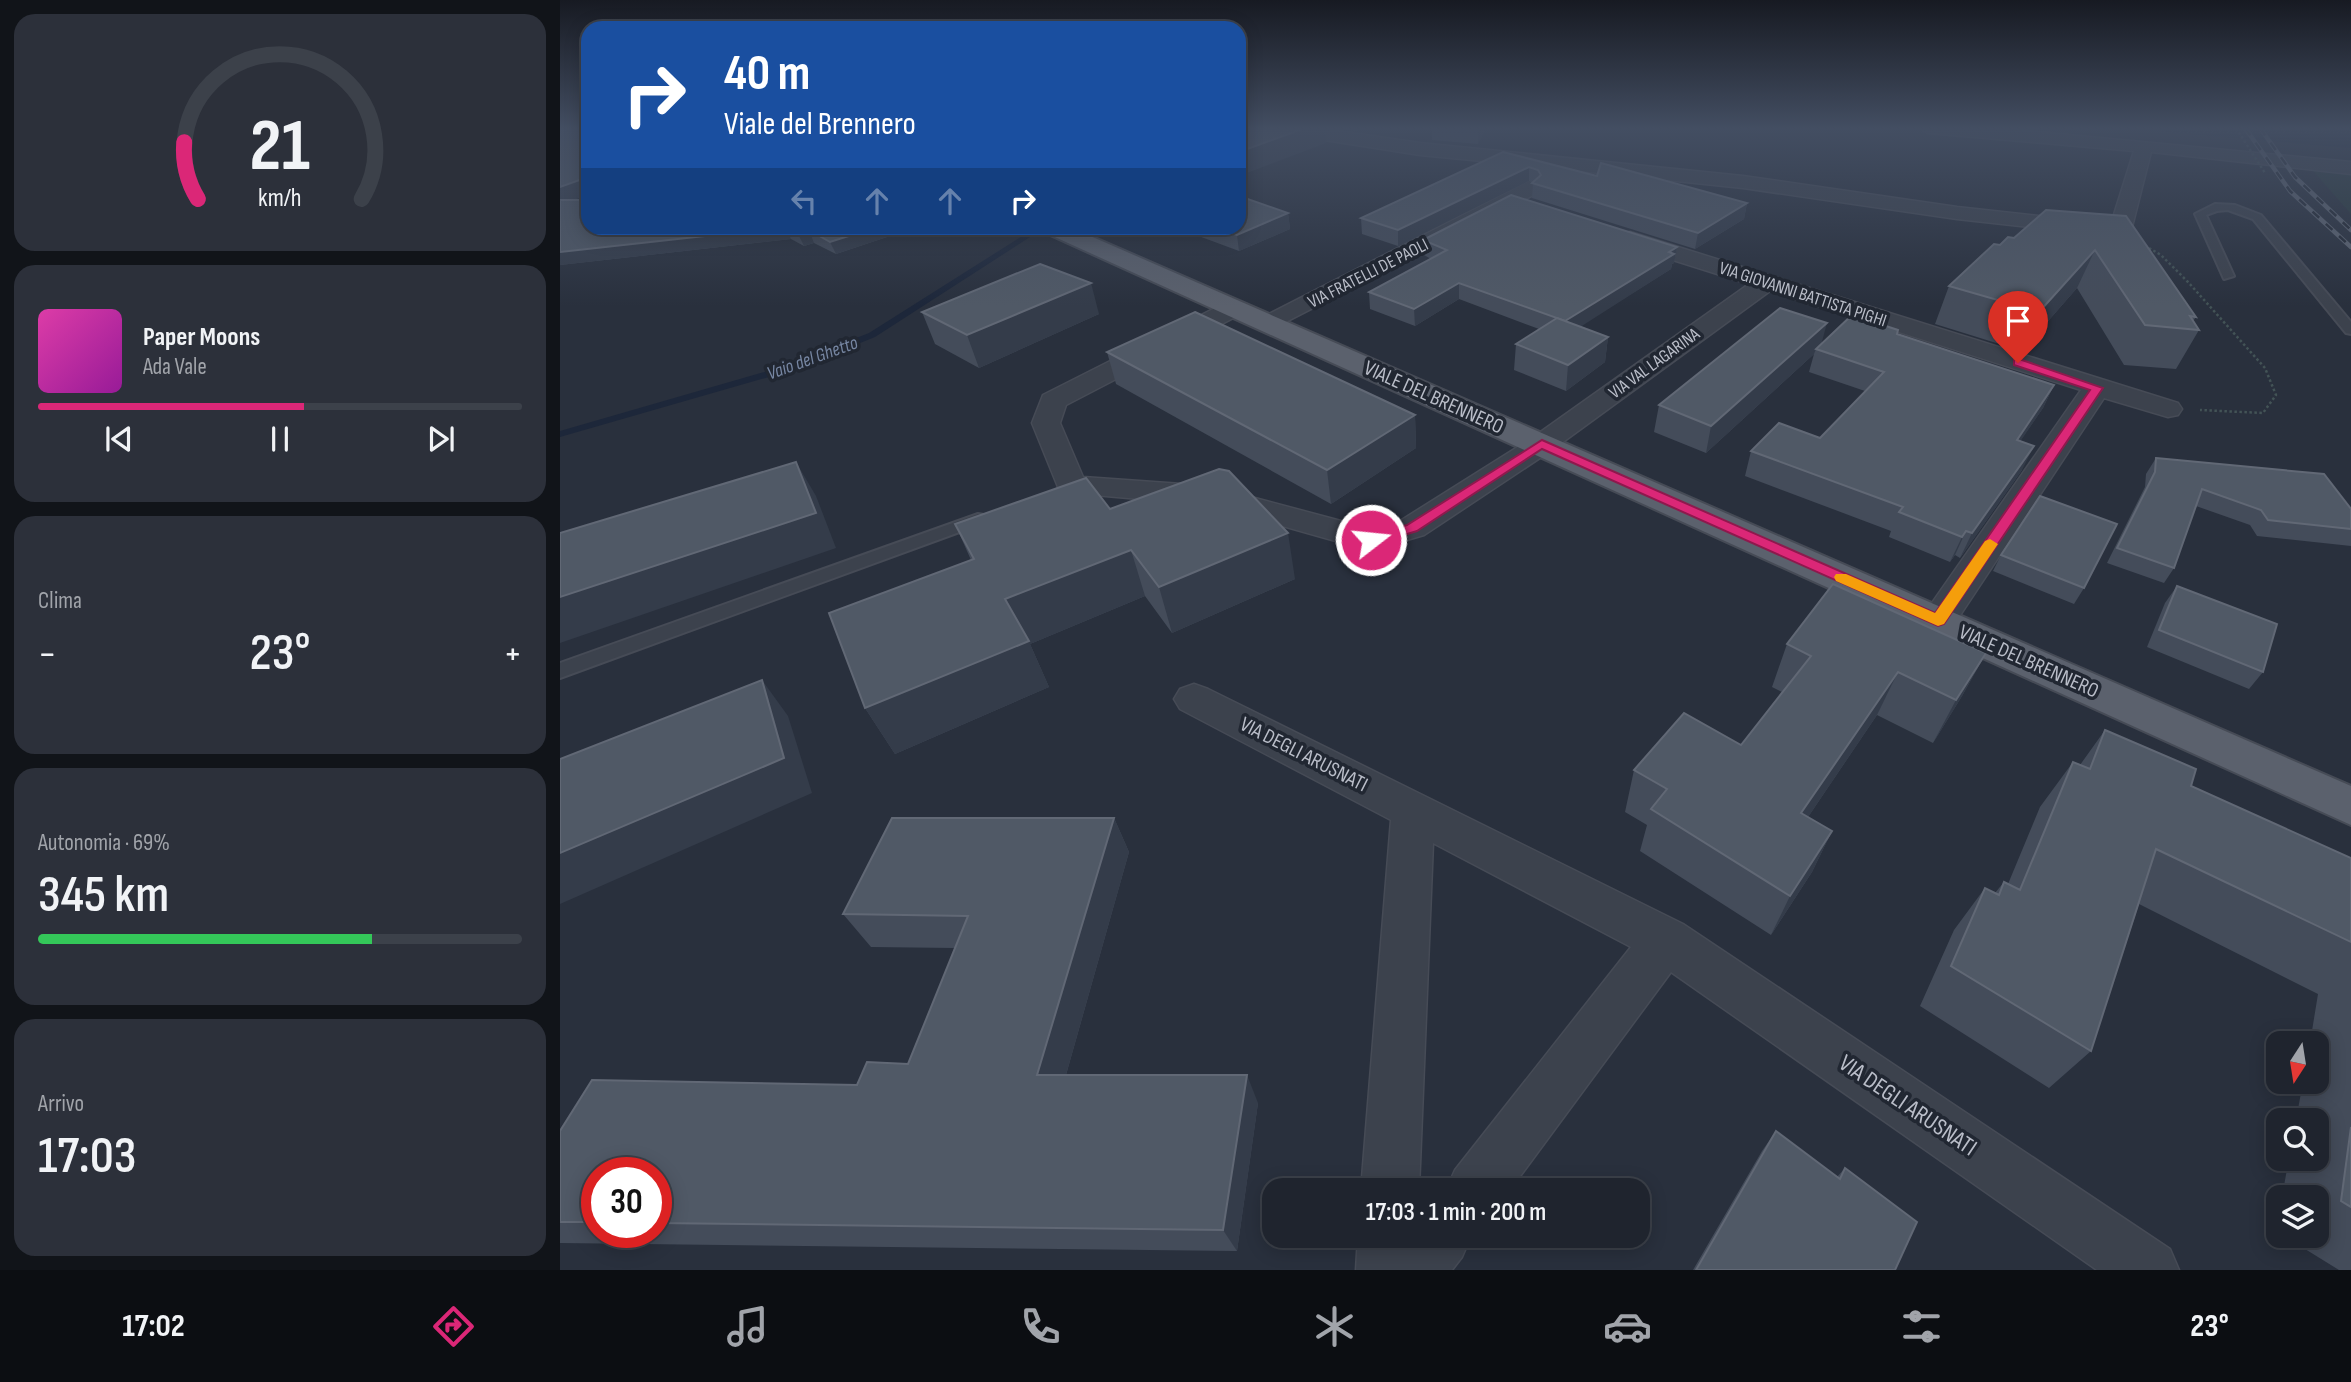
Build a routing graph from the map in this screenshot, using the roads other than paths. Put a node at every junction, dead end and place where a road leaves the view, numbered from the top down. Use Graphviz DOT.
graph roads {
  1 [pos="1533,187"];
  2 [pos="1780,187"];
  3 [pos="2132,187"];
  4 [pos="1508,200"];
  5 [pos="1534,208"];
  6 [pos="1610,232"];
  7 [pos="1072,235"];
  8 [pos="2228,276"];
  9 [pos="1767,282"];
  10 [pos="1234,309"];
  11 [pos="1268,324"];
  12 [pos="2351,331"];
  13 [pos="2097,388"];
  14 [pos="2168,409"];
  15 [pos="1542,444"];
  16 [pos="992,513"];
  17 [pos="1938,621"];
  18 [pos="560,671"];
  19 [pos="1195,699"];
  20 [pos="2351,806"];
  21 [pos="1413,810"];
  22 [pos="1666,940"];
  23 [pos="1391,1178"];
  24 [pos="1484,1178"];
  25 [pos="1387,1248"];
  26 [pos="1431,1248"];
  27 [pos="1386,1270"];
  28 [pos="1414,1270"];
  29 [pos="2149,1270"];
  1 -- 4 [label="street, VIA FRATELLI DE PAOLI"];
  2 -- 3 [label="street"];
  4 -- 5 [label="street"];
  4 -- 11 [label="street, VIA FRATELLI DE PAOLI"];
  6 -- 9 [label="street, VIA GIOVANNI BATTISTA PIGHI"];
  7 -- 10 [label="main road, VIALE DEL BRENNERO"];
  8 -- 12 [label="lane"];
  9 -- 13 [label="street, VIA GIOVANNI BATTISTA PIGHI"];
  9 -- 15 [label="street, VIA VAL LAGARINA"];
  10 -- 11 [label="main road, VIALE DEL BRENNERO"];
  10 -- 15 [label="street, VIA VAL LAGARINA"];
  11 -- 15 [label="main road, VIALE DEL BRENNERO"];
  13 -- 14 [label="street, VIA GIOVANNI BATTISTA PIGHI"];
  13 -- 17 [label="street"];
  15 -- 17 [label="main road, VIALE DEL BRENNERO"];
  16 -- 18 [label="lane"];
  17 -- 20 [label="main road, VIALE DEL BRENNERO"];
  19 -- 21 [label="street, VIA DEGLI ARUSNATI"];
  21 -- 22 [label="street, VIA DEGLI ARUSNATI"];
  21 -- 23 [label="street"];
  22 -- 24 [label="street"];
  22 -- 29 [label="street, VIA DEGLI ARUSNATI"];
  25 -- 27 [label="street"];
  26 -- 28 [label="street"];
}
